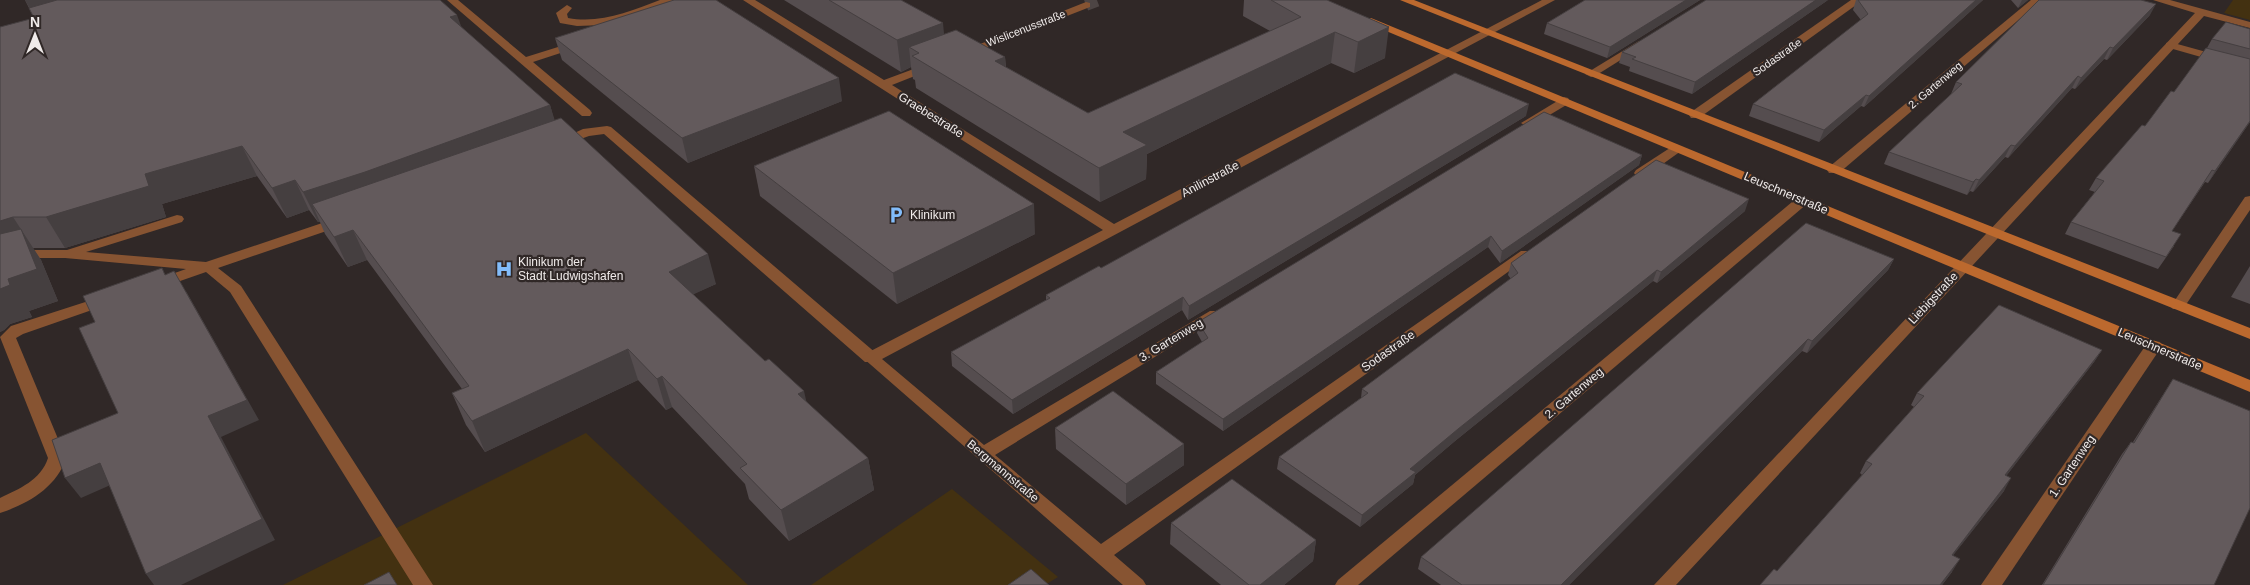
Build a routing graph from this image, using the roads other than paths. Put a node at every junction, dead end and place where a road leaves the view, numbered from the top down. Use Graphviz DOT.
graph roads {
  1 [pos="452,0"];
  2 [pos="670,0"];
  3 [pos="748,0"];
  4 [pos="1405,0"];
  5 [pos="1550,0"];
  6 [pos="1858,0"];
  7 [pos="2036,0"];
  8 [pos="2158,0"];
  9 [pos="1086,5"];
  10 [pos="567,8"];
  11 [pos="2202,12"];
  12 [pos="1358,15"];
  13 [pos="2250,25"];
  14 [pos="1488,33"];
  15 [pos="1652,36"];
  16 [pos="587,41"];
  17 [pos="2170,45"];
  18 [pos="1449,53"];
  19 [pos="524,61"];
  20 [pos="2250,68"];
  21 [pos="1591,74"];
  22 [pos="882,85"];
  23 [pos="1564,101"];
  24 [pos="586,113"];
  25 [pos="1695,115"];
  26 [pos="1515,130"];
  27 [pos="550,146"];
  28 [pos="1676,148"];
  29 [pos="1834,170"];
  30 [pos="1630,180"];
  31 [pos="1803,200"];
  32 [pos="2250,200"];
  33 [pos="356,216"];
  34 [pos="177,219"];
  35 [pos="1113,230"];
  36 [pos="1994,233"];
  37 [pos="1537,246"];
  38 [pos="65,254"];
  39 [pos="0,264"];
  40 [pos="1963,266"];
  41 [pos="208,267"];
  42 [pos="142,289"];
  43 [pos="124,295"];
  44 [pos="2178,306"];
  45 [pos="1224,308"];
  46 [pos="2250,334"];
  47 [pos="2154,346"];
  48 [pos="871,358"];
  49 [pos="2250,386"];
  50 [pos="983,454"];
  51 [pos="0,506"];
  52 [pos="1101,554"];
  53 [pos="422,585"];
  54 [pos="1136,585"];
  55 [pos="1345,585"];
  56 [pos="1664,585"];
  57 [pos="1991,585"];
  1 -- 19 [label="street"];
  2 -- 10 [label="street"];
  3 -- 22 [label="street, Graebestraße"];
  4 -- 14 [label="street"];
  5 -- 14 [label="street, Anilinstraße"];
  6 -- 25 [label="street, Sodastraße"];
  7 -- 29 [label="street, 2. Gartenweg"];
  8 -- 11 [label="street"];
  9 -- 22 [label="street, Wislicenusstraße"];
  11 -- 13 [label="street"];
  11 -- 17 [label="street, Liebigstraße"];
  12 -- 18 [label="street, Leuschnerstraße"];
  14 -- 18 [label="street, Anilinstraße"];
  14 -- 21 [label="street"];
  15 -- 21 [label="street"];
  16 -- 19 [label="street"];
  17 -- 20 [label="street"];
  17 -- 36 [label="street, Liebigstraße"];
  18 -- 23 [label="street, Leuschnerstraße"];
  18 -- 35 [label="street, Anilinstraße"];
  19 -- 24 [label="street"];
  21 -- 25 [label="street"];
  22 -- 35 [label="street, Graebestraße"];
  23 -- 26 [label="street"];
  23 -- 28 [label="street, Leuschnerstraße"];
  25 -- 29 [label="street"];
  27 -- 48 [label="street, Bergmannstraße"];
  28 -- 30 [label="street"];
  28 -- 31 [label="street, Leuschnerstraße"];
  29 -- 36 [label="street"];
  31 -- 40 [label="street, Leuschnerstraße"];
  31 -- 55 [label="street, 2. Gartenweg"];
  32 -- 44 [label="street"];
  33 -- 41 [label="street"];
  34 -- 38 [label="street"];
  35 -- 48 [label="street, Anilinstraße"];
  36 -- 40 [label="street, Liebigstraße"];
  36 -- 44 [label="street"];
  37 -- 52 [label="street, Sodastraße"];
  38 -- 39 [label="street"];
  38 -- 41 [label="street"];
  40 -- 47 [label="street, Leuschnerstraße"];
  40 -- 56 [label="street, Liebigstraße"];
  41 -- 42 [label="street"];
  41 -- 53 [label="street"];
  43 -- 51 [label="street"];
  44 -- 46 [label="street"];
  45 -- 50 [label="street, 3. Gartenweg"];
  47 -- 49 [label="street, Leuschnerstraße"];
  47 -- 57 [label="street, 1. Gartenweg"];
  48 -- 50 [label="street, Bergmannstraße"];
  50 -- 52 [label="street, Bergmannstraße"];
  52 -- 54 [label="street, Bergmannstraße"];
}
